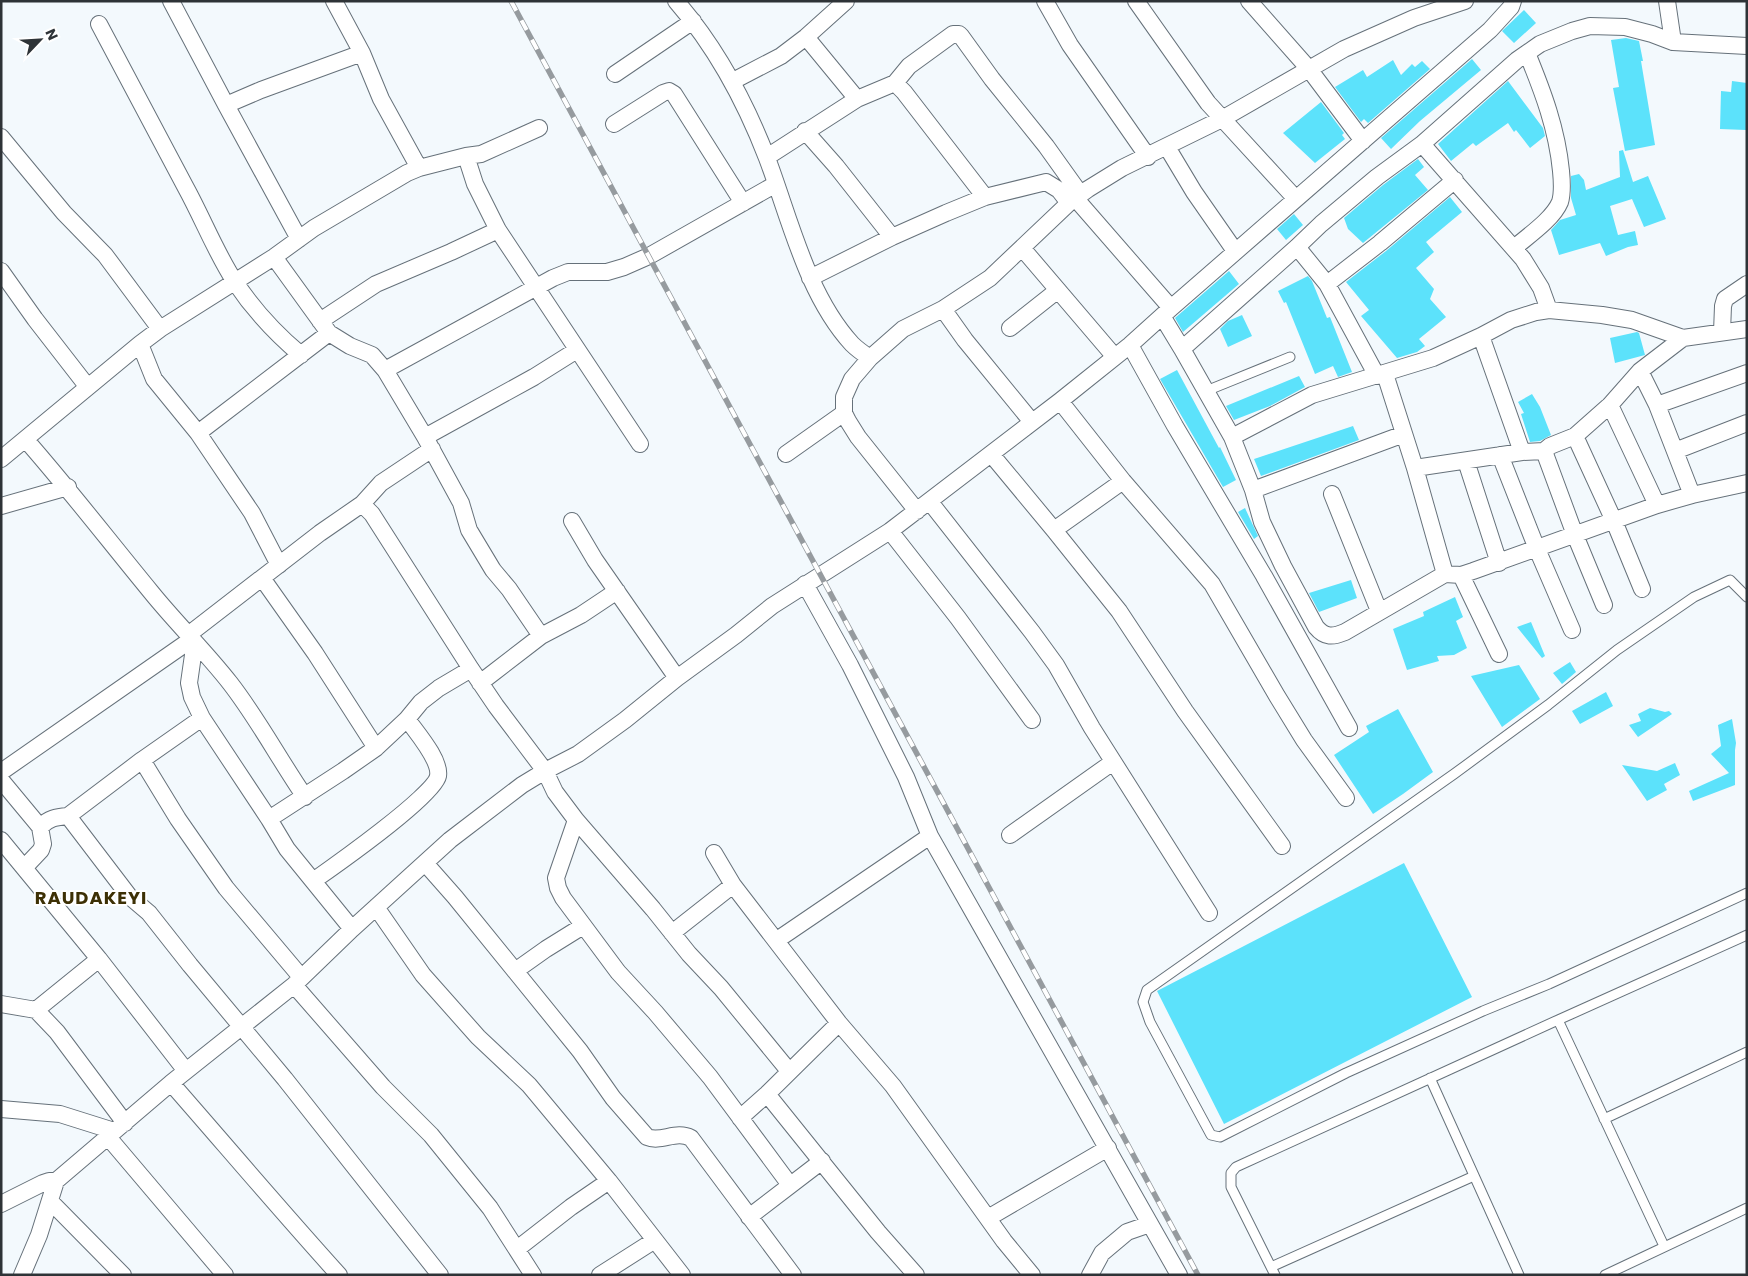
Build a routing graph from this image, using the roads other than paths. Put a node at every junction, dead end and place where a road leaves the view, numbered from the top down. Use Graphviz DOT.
graph roads {
  1 [pos="171,1"];
  2 [pos="334,1"];
  3 [pos="676,1"];
  4 [pos="846,1"];
  5 [pos="1045,1"];
  6 [pos="1136,1"];
  7 [pos="1249,1"];
  8 [pos="1465,1"];
  9 [pos="1513,1"];
  10 [pos="1667,1"];
  11 [pos="693,21"];
  12 [pos="99,24"];
  13 [pos="806,37"];
  14 [pos="1674,42"];
  15 [pos="1747,46"];
  16 [pos="362,53"];
  17 [pos="1527,53"];
  18 [pos="1309,69"];
  19 [pos="615,74"];
  20 [pos="733,81"];
  21 [pos="895,83"];
  22 [pos="856,99"];
  23 [pos="226,105"];
  24 [pos="1222,120"];
  25 [pos="614,124"];
  26 [pos="538,128"];
  27 [pos="805,132"];
  28 [pos="1,137"];
  29 [pos="1363,141"];
  30 [pos="1422,144"];
  31 [pos="1166,147"];
  32 [pos="466,156"];
  33 [pos="766,157"];
  34 [pos="1148,157"];
  35 [pos="419,168"];
  36 [pos="1455,180"];
  37 [pos="776,184"];
  38 [pos="985,197"];
  39 [pos="1296,198"];
  40 [pos="1075,199"];
  41 [pos="743,203"];
  42 [pos="498,230"];
  43 [pos="892,237"];
  44 [pos="299,239"];
  45 [pos="1297,247"];
  46 [pos="1022,248"];
  47 [pos="1514,248"];
  48 [pos="1235,251"];
  49 [pos="274,257"];
  50 [pos="1,271"];
  51 [pos="810,278"];
  52 [pos="235,282"];
  53 [pos="1327,284"];
  54 [pos="1747,284"];
  55 [pos="535,288"];
  56 [pos="1058,290"];
  57 [pos="943,309"];
  58 [pos="1549,310"];
  59 [pos="1166,312"];
  60 [pos="325,327"];
  61 [pos="1010,328"];
  62 [pos="160,329"];
  63 [pos="1747,329"];
  64 [pos="1722,332"];
  65 [pos="1481,336"];
  66 [pos="1683,338"];
  67 [pos="140,344"];
  68 [pos="1130,345"];
  69 [pos="1182,349"];
  70 [pos="577,350"];
  71 [pos="301,355"];
  72 [pos="1115,357"];
  73 [pos="1290,357"];
  74 [pos="870,358"];
  75 [pos="384,370"];
  76 [pos="1640,371"];
  77 [pos="1747,373"];
  78 [pos="1381,375"];
  79 [pos="87,386"];
  80 [pos="1206,391"];
  81 [pos="1060,401"];
  82 [pos="1610,405"];
  83 [pos="1656,405"];
  84 [pos="844,413"];
  85 [pos="1032,422"];
  86 [pos="1747,423"];
  87 [pos="198,433"];
  88 [pos="1404,434"];
  89 [pos="1575,436"];
  90 [pos="1232,437"];
  91 [pos="26,440"];
  92 [pos="428,443"];
  93 [pos="640,444"];
  94 [pos="1544,450"];
  95 [pos="1674,451"];
  96 [pos="1522,452"];
  97 [pos="786,454"];
  98 [pos="990,454"];
  99 [pos="1500,455"];
  100 [pos="1,459"];
  101 [pos="1466,461"];
  102 [pos="1415,468"];
  103 [pos="1123,481"];
  104 [pos="1747,483"];
  105 [pos="68,488"];
  106 [pos="1252,490"];
  107 [pos="1332,494"];
  108 [pos="1692,495"];
  109 [pos="362,504"];
  110 [pos="1658,505"];
  111 [pos="1,506"];
  112 [pos="924,506"];
  113 [pos="572,521"];
  114 [pos="1614,522"];
  115 [pos="1054,530"];
  116 [pos="890,531"];
  117 [pos="1575,535"];
  118 [pos="1537,549"];
  119 [pos="1499,563"];
  120 [pos="279,565"];
  121 [pos="1453,574"];
  122 [pos="262,578"];
  123 [pos="805,584"];
  124 [pos="1642,589"];
  125 [pos="617,592"];
  126 [pos="1747,597"];
  127 [pos="1604,605"];
  128 [pos="1379,612"];
  129 [pos="1572,630"];
  130 [pos="541,636"];
  131 [pos="192,640"];
  132 [pos="1499,654"];
  133 [pos="476,676"];
  134 [pos="677,678"];
  135 [pos="202,718"];
  136 [pos="408,719"];
  137 [pos="1032,720"];
  138 [pos="1348,728"];
  139 [pos="376,748"];
  140 [pos="142,760"];
  141 [pos="1113,762"];
  142 [pos="544,771"];
  143 [pos="1,772"];
  144 [pos="1,780"];
  145 [pos="304,797"];
  146 [pos="1346,798"];
  147 [pos="68,816"];
  148 [pos="269,819"];
  149 [pos="576,820"];
  150 [pos="40,827"];
  151 [pos="1010,835"];
  152 [pos="930,836"];
  153 [pos="1,840"];
  154 [pos="1282,846"];
  155 [pos="714,853"];
  156 [pos="425,862"];
  157 [pos="24,868"];
  158 [pos="313,881"];
  159 [pos="734,885"];
  160 [pos="1747,893"];
  161 [pos="376,907"];
  162 [pos="1209,913"];
  163 [pos="583,926"];
  164 [pos="352,929"];
  165 [pos="672,933"];
  166 [pos="1747,936"];
  167 [pos="776,940"];
  168 [pos="99,960"];
  169 [pos="515,971"];
  170 [pos="298,981"];
  171 [pos="1,1004"];
  172 [pos="36,1010"];
  173 [pos="1558,1020"];
  174 [pos="839,1023"];
  175 [pos="242,1026"];
  176 [pos="1747,1052"];
  177 [pos="186,1071"];
  178 [pos="789,1071"];
  179 [pos="1430,1078"];
  180 [pos="171,1083"];
  181 [pos="767,1094"];
  182 [pos="1,1109"];
  183 [pos="740,1118"];
  184 [pos="1604,1120"];
  185 [pos="116,1130"];
  186 [pos="1108,1148"];
  187 [pos="822,1161"];
  188 [pos="1474,1176"];
  189 [pos="609,1181"];
  190 [pos="56,1182"];
  191 [pos="790,1185"];
  192 [pos="51,1202"];
  193 [pos="1,1204"];
  194 [pos="1747,1208"];
  195 [pos="749,1217"];
  196 [pos="988,1218"];
  197 [pos="1150,1224"];
  198 [pos="655,1240"];
  199 [pos="1664,1246"];
  200 [pos="517,1249"];
  201 [pos="1273,1271"];
  202 [pos="22,1275"];
  203 [pos="123,1275"];
  204 [pos="225,1275"];
  205 [pos="339,1275"];
  206 [pos="440,1275"];
  207 [pos="533,1275"];
  208 [pos="600,1275"];
  209 [pos="682,1275"];
  210 [pos="793,1275"];
  211 [pos="916,1275"];
  212 [pos="1032,1275"];
  213 [pos="1090,1275"];
  214 [pos="1180,1275"];
  215 [pos="1519,1275"];
  216 [pos="1605,1275"];
  1 -- 23 [label="street"];
  2 -- 16 [label="street"];
  3 -- 11 [label="street"];
  4 -- 13 [label="street"];
  5 -- 34 [label="street"];
  6 -- 24 [label="street"];
  7 -- 18 [label="street"];
  8 -- 18 [label="street"];
  9 -- 29 [label="street"];
  10 -- 14 [label="street"];
  11 -- 19 [label="street"];
  11 -- 20 [label="street"];
  12 -- 52 [label="street"];
  13 -- 20 [label="street"];
  13 -- 22 [label="street"];
  14 -- 15 [label="street"];
  14 -- 17 [label="street"];
  16 -- 23 [label="street"];
  16 -- 35 [label="street"];
  17 -- 30 [label="street"];
  17 -- 47 [label="street"];
  18 -- 24 [label="street"];
  18 -- 29 [label="street"];
  20 -- 33 [label="street"];
  21 -- 22 [label="street"];
  21 -- 38 [label="street"];
  21 -- 40 [label="street"];
  22 -- 27 [label="street"];
  23 -- 44 [label="street"];
  24 -- 31 [label="street"];
  24 -- 39 [label="street"];
  25 -- 41 [label="street"];
  26 -- 32 [label="street"];
  27 -- 33 [label="street"];
  27 -- 43 [label="street"];
  28 -- 62 [label="street"];
  29 -- 39 [label="street"];
  30 -- 36 [label="street"];
  30 -- 45 [label="street"];
  31 -- 34 [label="street"];
  31 -- 48 [label="street"];
  32 -- 35 [label="street"];
  32 -- 42 [label="street"];
  33 -- 37 [label="street"];
  34 -- 40 [label="street"];
  35 -- 44 [label="street"];
  36 -- 47 [label="street"];
  36 -- 53 [label="street"];
  37 -- 41 [label="street"];
  37 -- 51 [label="street"];
  38 -- 40 [label="street"];
  38 -- 43 [label="street"];
  39 -- 48 [label="street"];
  40 -- 46 [label="street"];
  40 -- 59 [label="street"];
  41 -- 55 [label="street"];
  42 -- 55 [label="street"];
  42 -- 60 [label="street"];
  43 -- 51 [label="street"];
  44 -- 49 [label="street"];
  45 -- 53 [label="street"];
  45 -- 69 [label="street"];
  46 -- 56 [label="street"];
  46 -- 57 [label="street"];
  47 -- 58 [label="street"];
  48 -- 59 [label="street"];
  49 -- 52 [label="street"];
  49 -- 60 [label="street"];
  50 -- 79 [label="street"];
  51 -- 74 [label="street"];
  52 -- 62 [label="street"];
  52 -- 71 [label="street"];
  53 -- 78 [label="street"];
  54 -- 64 [label="street"];
  55 -- 70 [label="street"];
  55 -- 75 [label="street"];
  56 -- 61 [label="street"];
  56 -- 72 [label="street"];
  57 -- 74 [label="street"];
  57 -- 85 [label="street"];
  58 -- 65 [label="street"];
  58 -- 66 [label="street"];
  59 -- 68 [label="street"];
  59 -- 69 [label="street"];
  60 -- 71 [label="street"];
  60 -- 75 [label="street"];
  62 -- 67 [label="street"];
  63 -- 64 [label="street"];
  64 -- 66 [label="street"];
  65 -- 78 [label="street"];
  65 -- 96 [label="street"];
  66 -- 76 [label="street"];
  67 -- 79 [label="street"];
  67 -- 87 [label="street"];
  68 -- 72 [label="street"];
  68 -- 138 [label="street"];
  69 -- 80 [label="street"];
  70 -- 92 [label="street"];
  70 -- 93 [label="street"];
  71 -- 87 [label="street"];
  72 -- 81 [label="street"];
  73 -- 80 [label="lane"];
  74 -- 84 [label="street"];
  75 -- 92 [label="street"];
  76 -- 82 [label="street"];
  76 -- 83 [label="street"];
  77 -- 83 [label="street"];
  78 -- 88 [label="street"];
  78 -- 90 [label="street"];
  79 -- 91 [label="street"];
  80 -- 90 [label="street"];
  81 -- 85 [label="street"];
  81 -- 103 [label="street"];
  82 -- 89 [label="street"];
  82 -- 110 [label="street"];
  83 -- 95 [label="street"];
  84 -- 97 [label="street"];
  84 -- 112 [label="street"];
  85 -- 98 [label="street"];
  86 -- 95 [label="street"];
  87 -- 120 [label="street"];
  88 -- 102 [label="street"];
  88 -- 106 [label="street"];
  89 -- 94 [label="street"];
  89 -- 114 [label="street"];
  90 -- 106 [label="street"];
  91 -- 100 [label="street"];
  91 -- 105 [label="street"];
  92 -- 109 [label="street"];
  92 -- 130 [label="street"];
  94 -- 96 [label="street"];
  94 -- 117 [label="street"];
  95 -- 108 [label="street"];
  96 -- 99 [label="street"];
  98 -- 112 [label="street"];
  98 -- 115 [label="street"];
  99 -- 101 [label="street"];
  99 -- 118 [label="street"];
  101 -- 102 [label="street"];
  101 -- 119 [label="street"];
  102 -- 121 [label="street"];
  103 -- 115 [label="street"];
  103 -- 146 [label="street"];
  104 -- 108 [label="street"];
  105 -- 111 [label="street"];
  105 -- 131 [label="street"];
  106 -- 128 [label="street"];
  107 -- 128 [label="street"];
  108 -- 110 [label="street"];
  109 -- 120 [label="street"];
  109 -- 133 [label="street"];
  110 -- 114 [label="street"];
  112 -- 116 [label="street"];
  112 -- 141 [label="street"];
  113 -- 125 [label="street"];
  114 -- 117 [label="street"];
  114 -- 124 [label="street"];
  115 -- 154 [label="street"];
  116 -- 123 [label="street"];
  116 -- 137 [label="street"];
  117 -- 118 [label="street"];
  117 -- 127 [label="street"];
  118 -- 119 [label="street"];
  118 -- 129 [label="street"];
  119 -- 121 [label="street"];
  120 -- 122 [label="street"];
  121 -- 128 [label="street"];
  121 -- 132 [label="street"];
  122 -- 131 [label="street"];
  122 -- 139 [label="street"];
  123 -- 134 [label="street"];
  123 -- 152 [label="street"];
  125 -- 130 [label="street"];
  125 -- 134 [label="street"];
  126 -- 160 [label="lane"];
  130 -- 133 [label="street"];
  131 -- 135 [label="street"];
  131 -- 143 [label="street"];
  131 -- 145 [label="street"];
  133 -- 136 [label="street"];
  133 -- 142 [label="street"];
  134 -- 142 [label="street"];
  135 -- 140 [label="street"];
  135 -- 148 [label="street"];
  136 -- 139 [label="street"];
  136 -- 158 [label="street"];
  139 -- 145 [label="street"];
  140 -- 147 [label="street"];
  140 -- 170 [label="street"];
  141 -- 151 [label="street"];
  141 -- 162 [label="street"];
  142 -- 149 [label="street"];
  142 -- 156 [label="street"];
  144 -- 150 [label="street"];
  145 -- 148 [label="street"];
  147 -- 150 [label="street"];
  147 -- 175 [label="street"];
  148 -- 158 [label="street"];
  149 -- 163 [label="street"];
  149 -- 165 [label="street"];
  150 -- 157 [label="street"];
  152 -- 167 [label="street"];
  152 -- 186 [label="street"];
  153 -- 157 [label="street"];
  155 -- 159 [label="street"];
  156 -- 161 [label="street"];
  156 -- 169 [label="street"];
  157 -- 168 [label="street"];
  158 -- 164 [label="street"];
  159 -- 165 [label="street"];
  159 -- 167 [label="street"];
  161 -- 164 [label="street"];
  161 -- 189 [label="street"];
  163 -- 169 [label="street"];
  163 -- 183 [label="street"];
  164 -- 170 [label="street"];
  165 -- 178 [label="street"];
  166 -- 173 [label="lane"];
  167 -- 174 [label="street"];
  168 -- 172 [label="street"];
  168 -- 177 [label="street"];
  169 -- 195 [label="street"];
  170 -- 175 [label="street"];
  170 -- 200 [label="street"];
  171 -- 172 [label="street"];
  172 -- 185 [label="street"];
  173 -- 179 [label="lane"];
  173 -- 184 [label="lane"];
  174 -- 178 [label="street"];
  174 -- 196 [label="street"];
  175 -- 177 [label="street"];
  175 -- 206 [label="street"];
  176 -- 184 [label="lane"];
  177 -- 180 [label="street"];
  178 -- 181 [label="street"];
  179 -- 188 [label="lane"];
  179 -- 201 [label="lane"];
  180 -- 185 [label="street"];
  180 -- 205 [label="street"];
  181 -- 183 [label="street"];
  181 -- 187 [label="street"];
  182 -- 185 [label="street"];
  183 -- 191 [label="street"];
  184 -- 199 [label="lane"];
  185 -- 190 [label="street"];
  185 -- 204 [label="street"];
  186 -- 196 [label="street"];
  186 -- 197 [label="street"];
  187 -- 191 [label="street"];
  187 -- 211 [label="street"];
  188 -- 201 [label="lane"];
  188 -- 215 [label="lane"];
  189 -- 198 [label="street"];
  189 -- 200 [label="street"];
  190 -- 192 [label="street"];
  190 -- 193 [label="street"];
  191 -- 195 [label="street"];
  192 -- 202 [label="street"];
  192 -- 203 [label="street"];
  194 -- 199 [label="lane"];
  195 -- 210 [label="street"];
  196 -- 212 [label="street"];
  197 -- 213 [label="street"];
  197 -- 214 [label="street"];
  198 -- 208 [label="street"];
  198 -- 209 [label="street"];
  199 -- 216 [label="lane"];
  200 -- 207 [label="street"];
}
